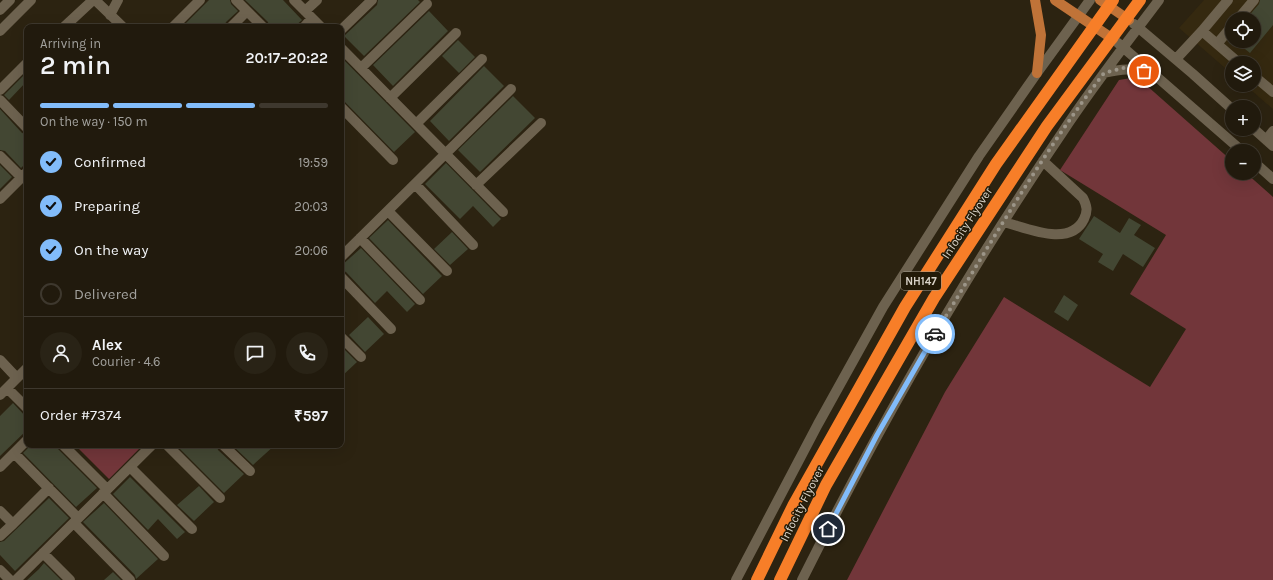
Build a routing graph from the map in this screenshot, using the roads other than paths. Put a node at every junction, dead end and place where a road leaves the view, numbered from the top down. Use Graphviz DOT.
graph roads {
  1 [pos="10,0"];
  2 [pos="31,0"];
  3 [pos="94,0"];
  4 [pos="118,0"];
  5 [pos="236,0"];
  6 [pos="294,0"];
  7 [pos="317,0"];
  8 [pos="372,0"];
  9 [pos="1035,0"];
  10 [pos="1055,0"];
  11 [pos="1090,0"];
  12 [pos="1100,0"];
  13 [pos="1113,0"];
  14 [pos="1140,0"];
  15 [pos="1159,0"];
  16 [pos="1228,0"];
  17 [pos="1254,0"];
  18 [pos="198,1"];
  19 [pos="427,4"];
  20 [pos="0,10"];
  21 [pos="247,11"];
  22 [pos="1244,12"];
  23 [pos="110,15"];
  24 [pos="309,15"];
  25 [pos="1078,15"];
  26 [pos="1129,20"];
  27 [pos="67,24"];
  28 [pos="120,24"];
  29 [pos="176,24"];
  30 [pos="234,24"];
  31 [pos="260,24"];
  32 [pos="305,24"];
  33 [pos="318,24"];
  34 [pos="344,27"];
  35 [pos="1138,27"];
  36 [pos="0,31"];
  37 [pos="1202,31"];
  38 [pos="456,33"];
  39 [pos="1225,34"];
  40 [pos="1113,39"];
  41 [pos="1217,44"];
  42 [pos="1124,47"];
  43 [pos="344,51"];
  44 [pos="1231,56"];
  45 [pos="1176,59"];
  46 [pos="482,60"];
  47 [pos="24,68"];
  48 [pos="361,68"];
  49 [pos="1153,72"];
  50 [pos="1037,73"];
  51 [pos="1104,73"];
  52 [pos="1261,82"];
  53 [pos="511,89"];
  54 [pos="0,90"];
  55 [pos="1273,92"];
  56 [pos="390,98"];
  57 [pos="0,100"];
  58 [pos="1225,103"];
  59 [pos="344,110"];
  60 [pos="541,123"];
  61 [pos="416,124"];
  62 [pos="24,125"];
  63 [pos="1273,131"];
  64 [pos="1261,135"];
  65 [pos="1270,143"];
  66 [pos="1234,144"];
  67 [pos="446,154"];
  68 [pos="0,156"];
  69 [pos="393,160"];
  70 [pos="1043,161"];
  71 [pos="1261,168"];
  72 [pos="24,175"];
  73 [pos="1273,179"];
  74 [pos="415,184"];
  75 [pos="476,185"];
  76 [pos="0,199"];
  77 [pos="388,211"];
  78 [pos="503,212"];
  79 [pos="1004,222"];
  80 [pos="360,238"];
  81 [pos="473,245"];
  82 [pos="344,254"];
  83 [pos="447,271"];
  84 [pos="344,280"];
  85 [pos="420,300"];
  86 [pos="391,329"];
  87 [pos="344,340"];
  88 [pos="361,357"];
  89 [pos="0,360"];
  90 [pos="24,371"];
  91 [pos="17,378"];
  92 [pos="4,391"];
  93 [pos="24,406"];
  94 [pos="24,443"];
  95 [pos="66,448"];
  96 [pos="149,448"];
  97 [pos="170,448"];
  98 [pos="226,448"];
  99 [pos="14,453"];
  100 [pos="130,466"];
  101 [pos="0,467"];
  102 [pos="250,472"];
  103 [pos="49,488"];
  104 [pos="105,491"];
  105 [pos="220,498"];
  106 [pos="0,511"];
  107 [pos="76,520"];
  108 [pos="13,524"];
  109 [pos="192,529"];
  110 [pos="0,536"];
  111 [pos="43,553"];
  112 [pos="164,556"];
  113 [pos="0,570"];
  114 [pos="10,580"];
  115 [pos="16,580"];
  116 [pos="70,580"];
  117 [pos="130,580"];
  118 [pos="736,580"];
  119 [pos="757,580"];
  120 [pos="780,580"];
  121 [pos="802,580"];
  1 -- 20 [label="street"];
  2 -- 36 [label="street"];
  3 -- 23 [label="street"];
  3 -- 27 [label="street"];
  4 -- 23 [label="street"];
  5 -- 21 [label="street"];
  6 -- 24 [label="street"];
  7 -- 24 [label="street"];
  8 -- 34 [label="street"];
  9 -- 50 [label="main road"];
  10 -- 25 [label="main road"];
  11 -- 25 [label="street"];
  12 -- 26 [label="main road"];
  13 -- 119 [label="highway, Infocity Flyover / NH147"];
  14 -- 120 [label="highway, Infocity Flyover / NH147"];
  15 -- 35 [label="street"];
  16 -- 37 [label="street"];
  17 -- 22 [label="street"];
  18 -- 29 [label="street"];
  19 -- 48 [label="street"];
  21 -- 30 [label="street"];
  21 -- 31 [label="street"];
  23 -- 28 [label="street"];
  24 -- 32 [label="street"];
  24 -- 33 [label="street"];
  25 -- 40 [label="main road"];
  25 -- 50 [label="street"];
  26 -- 35 [label="street"];
  35 -- 42 [label="street"];
  35 -- 45 [label="street"];
  37 -- 41 [label="street"];
  37 -- 45 [label="street"];
  38 -- 56 [label="street"];
  39 -- 41 [label="street"];
  40 -- 42 [label="street"];
  41 -- 44 [label="street"];
  42 -- 49 [label="street"];
  42 -- 51 [label="street"];
  43 -- 48 [label="street"];
  45 -- 58 [label="street"];
  46 -- 61 [label="street"];
  47 -- 54 [label="street"];
  48 -- 56 [label="street"];
  49 -- 51 [label="street"];
  49 -- 66 [label="street"];
  50 -- 118 [label="street"];
  51 -- 70 [label="street"];
  52 -- 55 [label="street"];
  53 -- 67 [label="street"];
  56 -- 61 [label="street"];
  57 -- 62 [label="street"];
  59 -- 69 [label="street"];
  60 -- 75 [label="street"];
  61 -- 67 [label="street"];
  63 -- 65 [label="street"];
  64 -- 65 [label="street"];
  67 -- 74 [label="street"];
  67 -- 75 [label="street"];
  68 -- 72 [label="street"];
  70 -- 79 [label="street"];
  70 -- 79 [label="street"];
  71 -- 73 [label="street"];
  72 -- 76 [label="street"];
  74 -- 77 [label="street"];
  74 -- 81 [label="street"];
  75 -- 78 [label="street"];
  77 -- 80 [label="street"];
  77 -- 83 [label="street"];
  79 -- 121 [label="street"];
  80 -- 82 [label="street"];
  80 -- 85 [label="street"];
  84 -- 86 [label="street"];
  87 -- 88 [label="street"];
  89 -- 91 [label="street"];
  90 -- 91 [label="street"];
  91 -- 92 [label="street"];
  92 -- 93 [label="street"];
  94 -- 99 [label="street"];
  95 -- 104 [label="street"];
  96 -- 100 [label="street"];
  97 -- 105 [label="street"];
  98 -- 102 [label="street"];
  99 -- 101 [label="street"];
  99 -- 103 [label="street"];
  100 -- 104 [label="street"];
  100 -- 109 [label="street"];
  103 -- 107 [label="street"];
  103 -- 108 [label="street"];
  104 -- 107 [label="street"];
  104 -- 112 [label="street"];
  106 -- 108 [label="street"];
  107 -- 111 [label="street"];
  107 -- 117 [label="street"];
  108 -- 110 [label="street"];
  111 -- 115 [label="street"];
  111 -- 116 [label="street"];
  113 -- 114 [label="street"];
}
